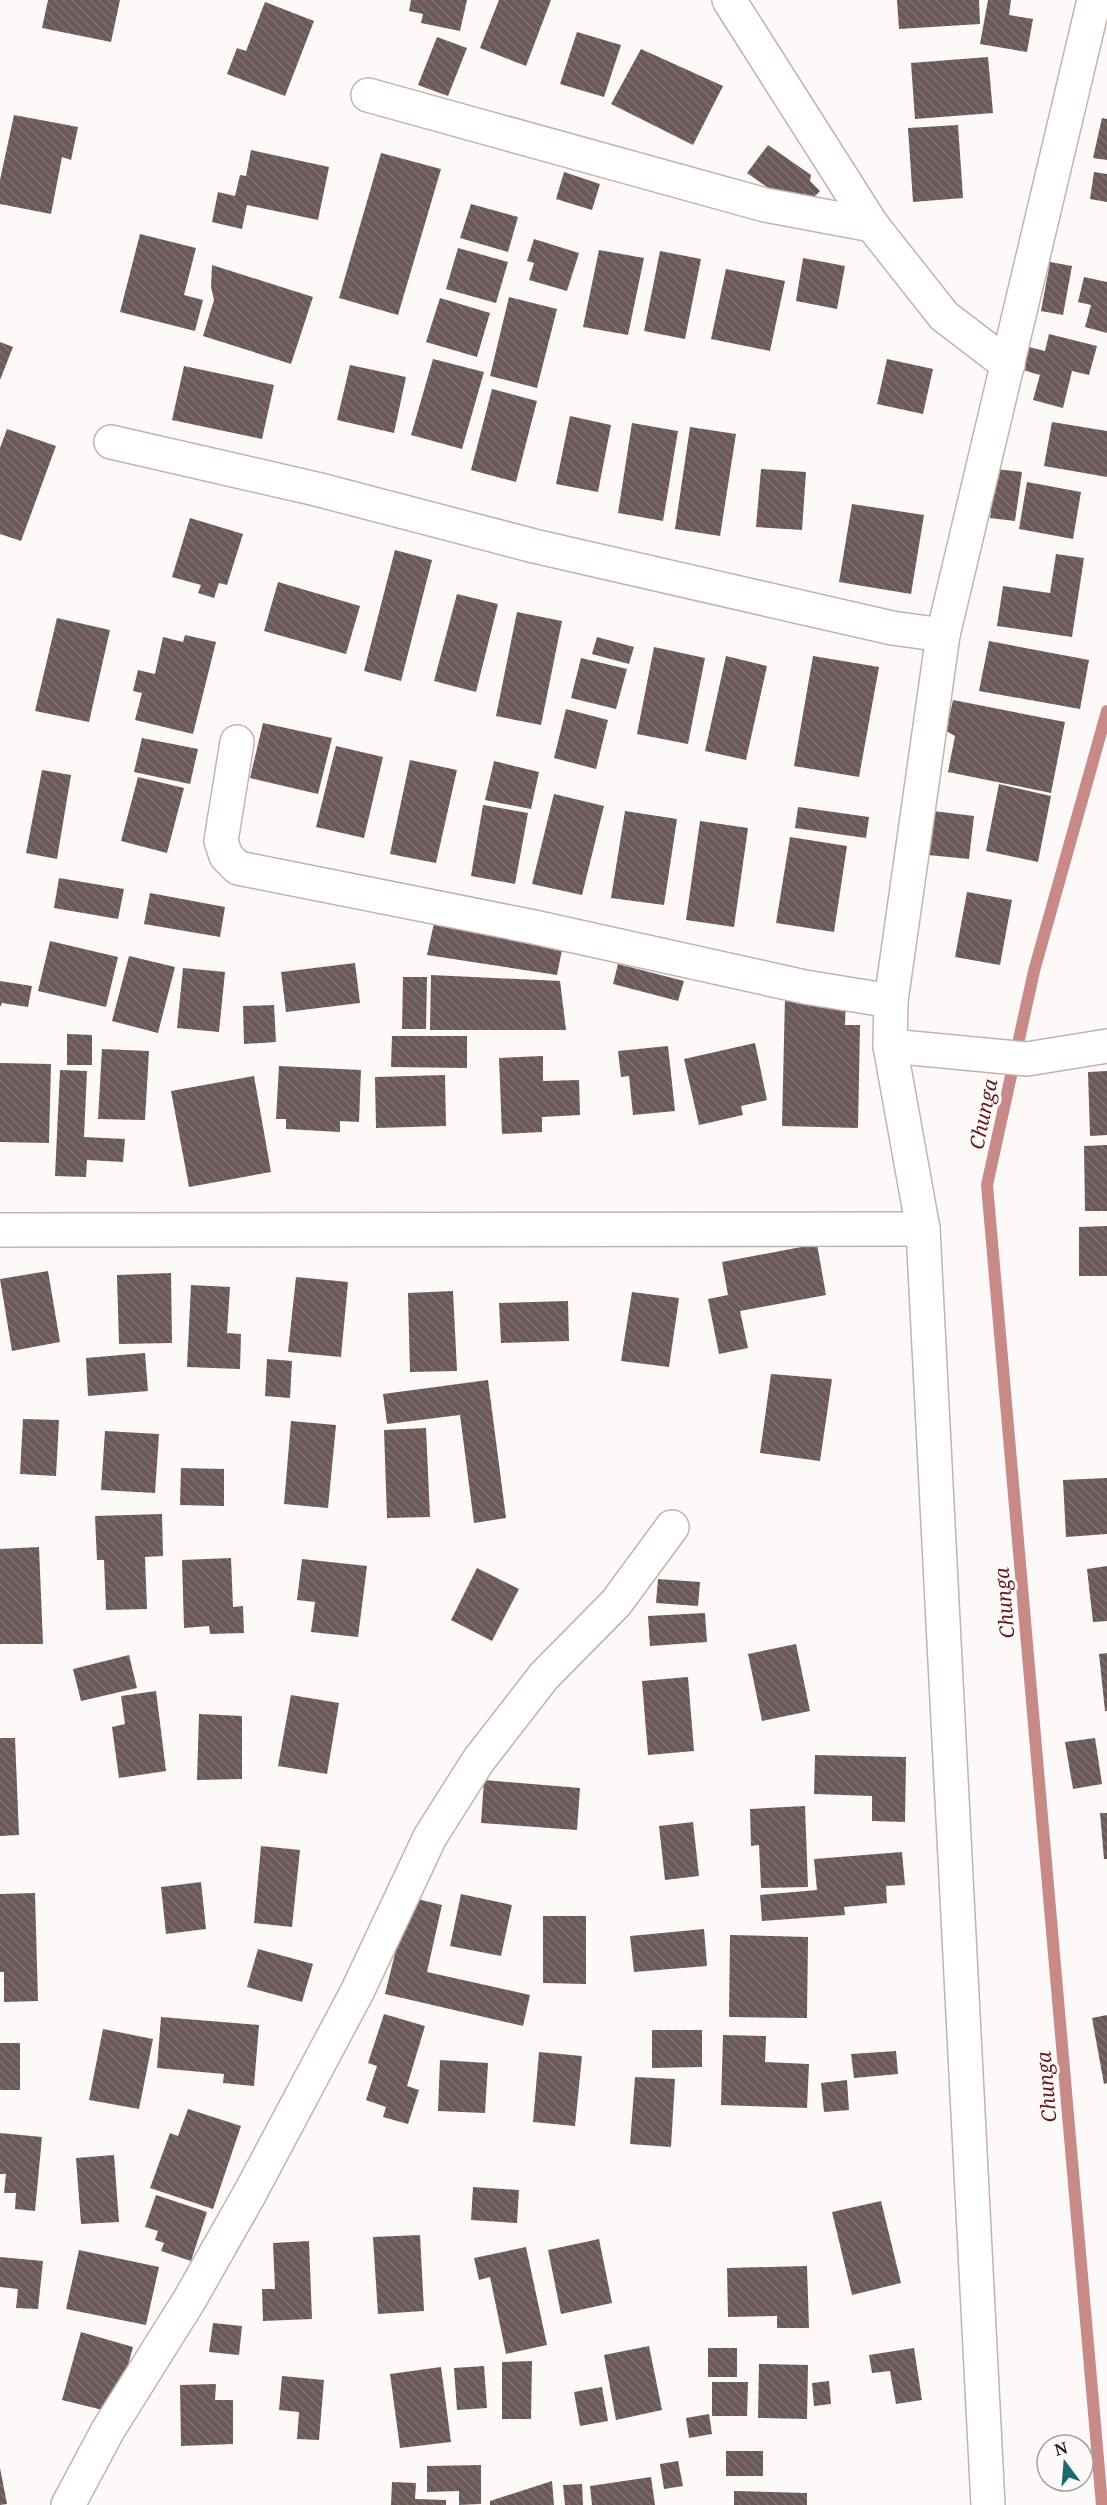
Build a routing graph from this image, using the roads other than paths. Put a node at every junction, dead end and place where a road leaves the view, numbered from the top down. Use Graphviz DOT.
graph roads {
  1 [pos="729,0"];
  2 [pos="1094,0"];
  3 [pos="368,95"];
  4 [pos="872,225"];
  5 [pos="1008,365"];
  6 [pos="111,442"];
  7 [pos="942,635"];
  8 [pos="237,742"];
  9 [pos="891,1001"];
  10 [pos="890,1046"];
  11 [pos="1107,1047"];
  12 [pos="923,1229"];
  13 [pos="0,1230"];
  14 [pos="672,1527"];
  15 [pos="68,2505"];
  16 [pos="988,2505"];
  1 -- 4 [label="street"];
  2 -- 5 [label="street"];
  3 -- 4 [label="street"];
  4 -- 5 [label="street"];
  5 -- 7 [label="street"];
  6 -- 7 [label="street"];
  7 -- 9 [label="street"];
  8 -- 9 [label="street"];
  9 -- 10 [label="street"];
  10 -- 11 [label="street"];
  10 -- 12 [label="street"];
  12 -- 13 [label="street"];
  12 -- 16 [label="street"];
  14 -- 15 [label="street"];
}
